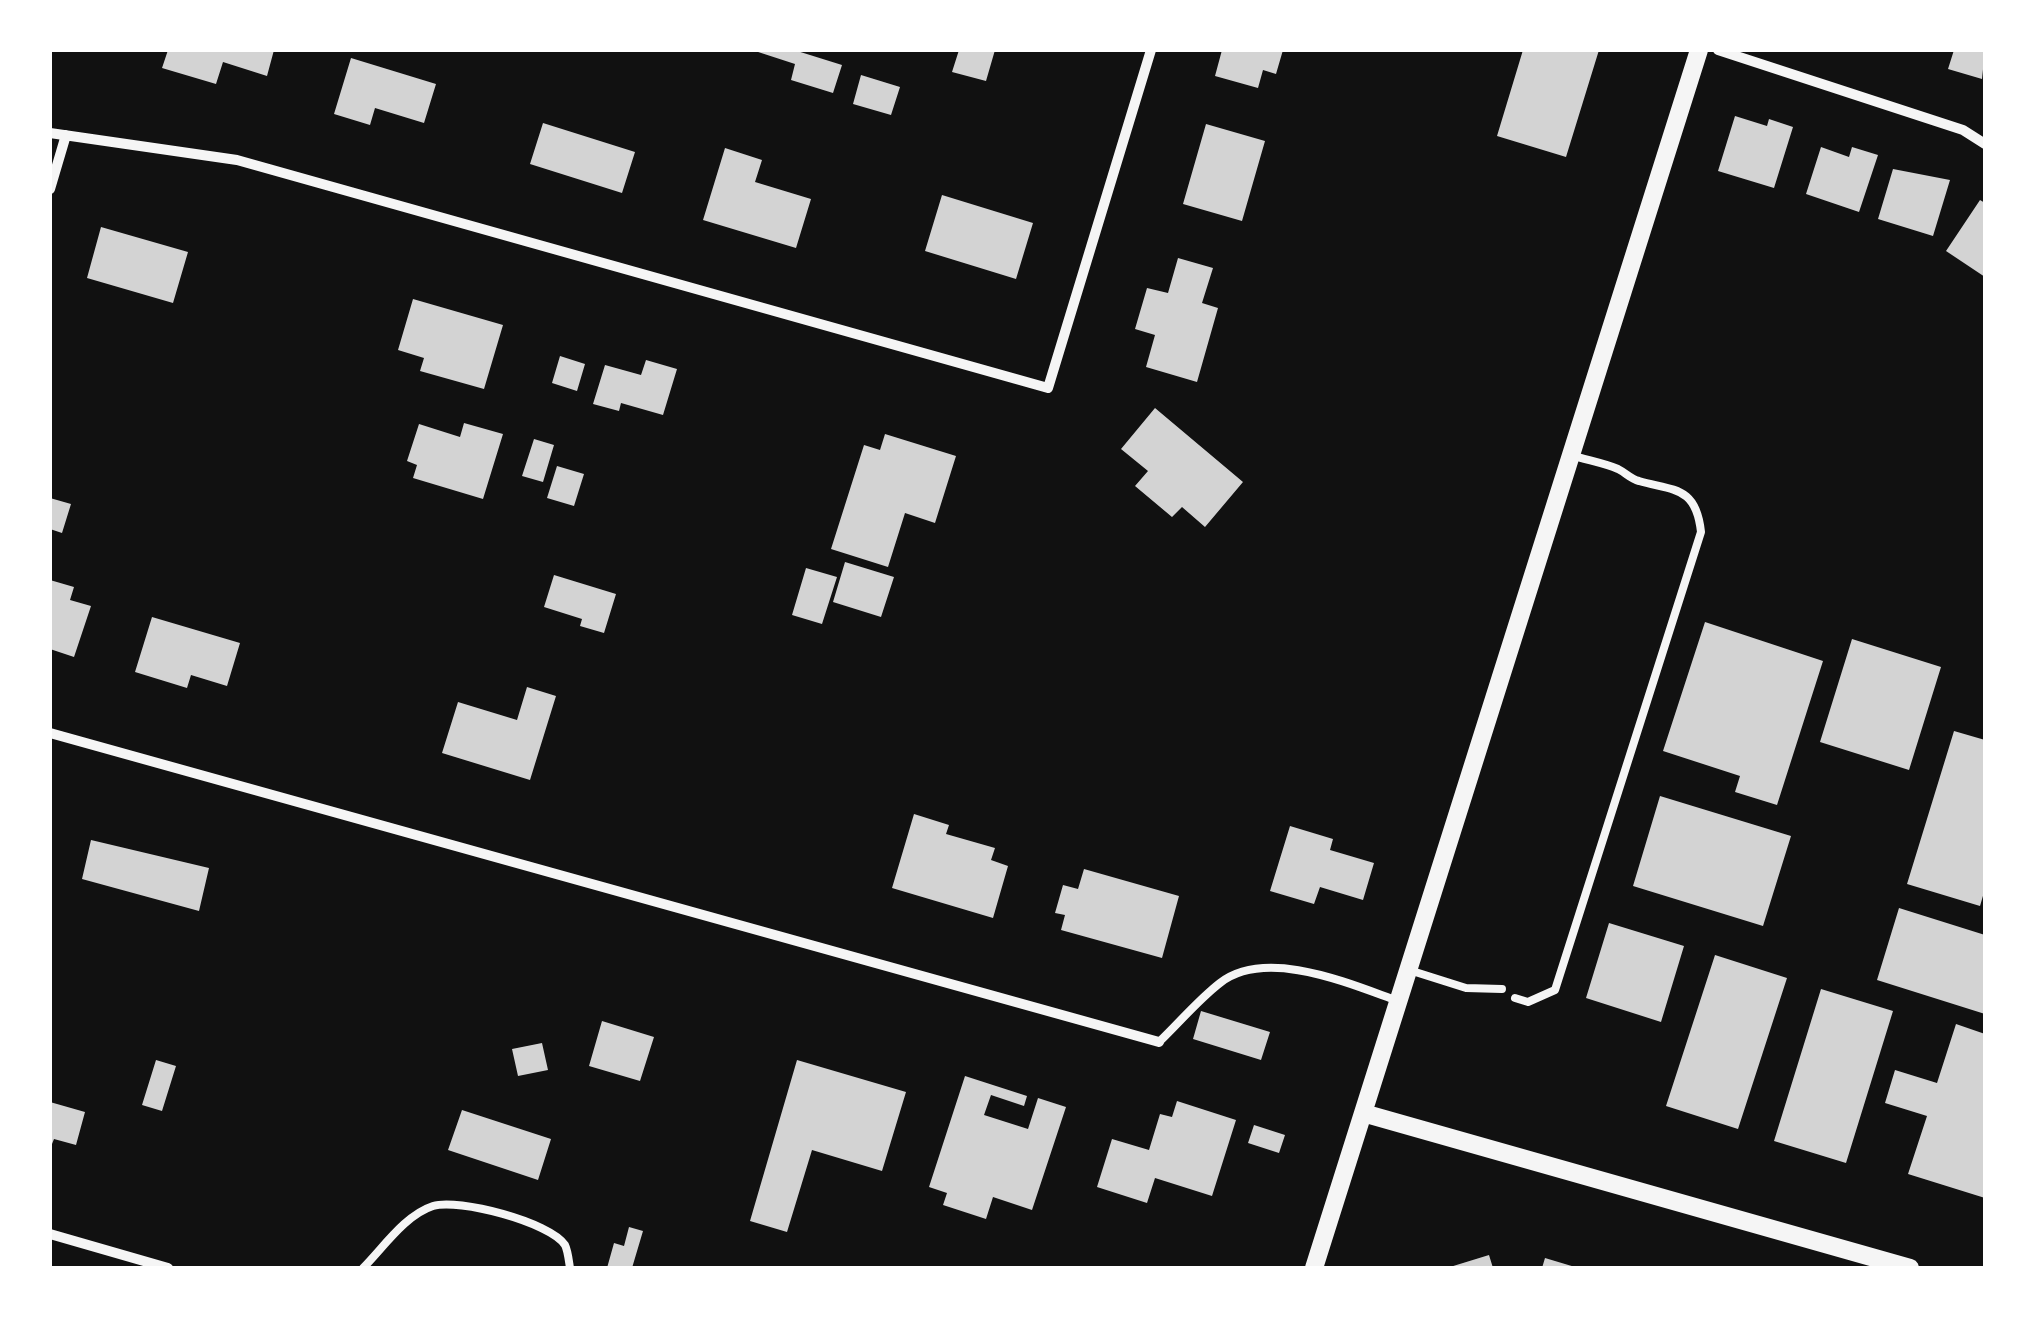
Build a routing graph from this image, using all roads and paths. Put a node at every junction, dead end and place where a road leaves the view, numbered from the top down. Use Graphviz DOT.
graph roads {
  1 [pos="1151,50"];
  2 [pos="1699,50"];
  3 [pos="1718,50"];
  4 [pos="50,133"];
  5 [pos="66,136"];
  6 [pos="1985,144"];
  7 [pos="50,189"];
  8 [pos="1571,455"];
  9 [pos="50,734"];
  10 [pos="1408,970"];
  11 [pos="1502,989"];
  12 [pos="1515,998"];
  13 [pos="1398,1000"];
  14 [pos="1159,1042"];
  15 [pos="1363,1113"];
  16 [pos="50,1234"];
  17 [pos="168,1268"];
  18 [pos="363,1268"];
  19 [pos="570,1268"];
  20 [pos="1314,1268"];
  21 [pos="1910,1268"];
  1 -- 5 [label="street"];
  2 -- 8 [label="street"];
  3 -- 6 [label="street"];
  4 -- 5 [label="street"];
  5 -- 7 [label="street"];
  8 -- 10 [label="street"];
  8 -- 12 [label="lane"];
  9 -- 14 [label="street"];
  10 -- 11 [label="lane"];
  10 -- 13 [label="street"];
  13 -- 14 [label="lane"];
  13 -- 15 [label="street"];
  15 -- 20 [label="street"];
  15 -- 21 [label="street"];
  16 -- 17 [label="street"];
  18 -- 19 [label="lane"];
}
